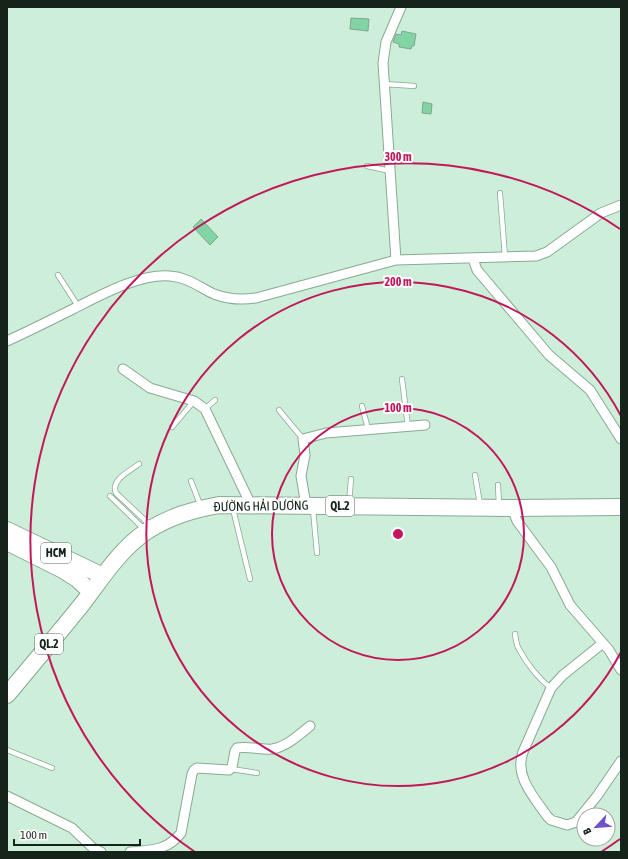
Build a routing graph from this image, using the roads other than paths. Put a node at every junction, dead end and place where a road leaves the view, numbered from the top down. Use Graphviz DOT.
graph roads {
  1 [pos="401,7"];
  2 [pos="384,84"];
  3 [pos="414,86"];
  4 [pos="368,166"];
  5 [pos="390,171"];
  6 [pos="500,193"];
  7 [pos="621,205"];
  8 [pos="505,258"];
  9 [pos="473,259"];
  10 [pos="396,260"];
  11 [pos="58,275"];
  12 [pos="78,306"];
  13 [pos="7,341"];
  14 [pos="123,369"];
  15 [pos="402,379"];
  16 [pos="215,400"];
  17 [pos="194,401"];
  18 [pos="362,406"];
  19 [pos="205,409"];
  20 [pos="279,410"];
  21 [pos="425,426"];
  22 [pos="172,427"];
  23 [pos="408,427"];
  24 [pos="368,429"];
  25 [pos="621,439"];
  26 [pos="303,440"];
  27 [pos="139,464"];
  28 [pos="475,475"];
  29 [pos="351,480"];
  30 [pos="191,481"];
  31 [pos="498,484"];
  32 [pos="110,496"];
  33 [pos="232,505"];
  34 [pos="251,505"];
  35 [pos="309,505"];
  36 [pos="349,506"];
  37 [pos="621,507"];
  38 [pos="202,508"];
  39 [pos="480,508"];
  40 [pos="505,508"];
  41 [pos="7,530"];
  42 [pos="150,530"];
  43 [pos="7,542"];
  44 [pos="317,553"];
  45 [pos="103,576"];
  46 [pos="250,579"];
  47 [pos="91,592"];
  48 [pos="515,634"];
  49 [pos="603,643"];
  50 [pos="621,670"];
  51 [pos="552,688"];
  52 [pos="7,695"];
  53 [pos="310,726"];
  54 [pos="7,750"];
  55 [pos="621,761"];
  56 [pos="52,768"];
  57 [pos="231,769"];
  58 [pos="257,773"];
  59 [pos="7,796"];
  60 [pos="160,850"];
  61 [pos="101,852"];
  62 [pos="130,852"];
  1 -- 2 [label="street"];
  2 -- 3 [label="lane"];
  2 -- 5 [label="street"];
  4 -- 5 [label="lane"];
  5 -- 10 [label="street"];
  6 -- 8 [label="lane"];
  7 -- 8 [label="street"];
  8 -- 9 [label="street"];
  9 -- 10 [label="street"];
  9 -- 25 [label="street"];
  10 -- 12 [label="street"];
  11 -- 12 [label="lane"];
  12 -- 13 [label="street"];
  14 -- 17 [label="street"];
  15 -- 23 [label="lane"];
  16 -- 19 [label="lane"];
  17 -- 19 [label="street"];
  17 -- 22 [label="lane"];
  18 -- 24 [label="lane"];
  19 -- 34 [label="street"];
  20 -- 26 [label="lane"];
  21 -- 23 [label="street"];
  23 -- 24 [label="street"];
  24 -- 26 [label="street"];
  26 -- 35 [label="street"];
  27 -- 42 [label="lane"];
  28 -- 39 [label="lane"];
  29 -- 36 [label="lane"];
  30 -- 38 [label="lane"];
  31 -- 40 [label="lane"];
  32 -- 42 [label="lane"];
  33 -- 34 [label="highway, ĐƯỜNG HẢI DƯƠNG / QL.2"];
  33 -- 38 [label="highway, ĐƯỜNG HẢI DƯƠNG / QL.2"];
  33 -- 46 [label="lane"];
  34 -- 35 [label="highway, ĐƯỜNG HẢI DƯƠNG / QL.2"];
  35 -- 36 [label="highway, ĐƯỜNG HẢI DƯƠNG / QL.2"];
  35 -- 44 [label="lane"];
  36 -- 39 [label="highway, ĐƯỜNG HẢI DƯƠNG / QL.2"];
  37 -- 40 [label="highway, ĐƯỜNG HẢI DƯƠNG / QL.2"];
  38 -- 42 [label="highway, ĐƯỜNG HẢI DƯƠNG / QL.2"];
  39 -- 40 [label="highway, ĐƯỜNG HẢI DƯƠNG / QL.2"];
  40 -- 49 [label="street"];
  41 -- 45 [label="highway, HCM"];
  42 -- 45 [label="highway, ĐƯỜNG HẢI DƯƠNG / QL.2"];
  43 -- 47 [label="highway, HCM"];
  45 -- 47 [label="highway, ĐƯỜNG HẢI DƯƠNG / QL.2"];
  47 -- 52 [label="highway, ĐƯỜNG HẢI DƯƠNG / QL.2"];
  48 -- 51 [label="lane"];
  49 -- 50 [label="street"];
  49 -- 51 [label="street"];
  51 -- 55 [label="street"];
  53 -- 57 [label="street"];
  54 -- 56 [label="lane"];
  57 -- 58 [label="lane"];
  57 -- 60 [label="street"];
  59 -- 61 [label="street"];
  60 -- 62 [label="street"];
}
